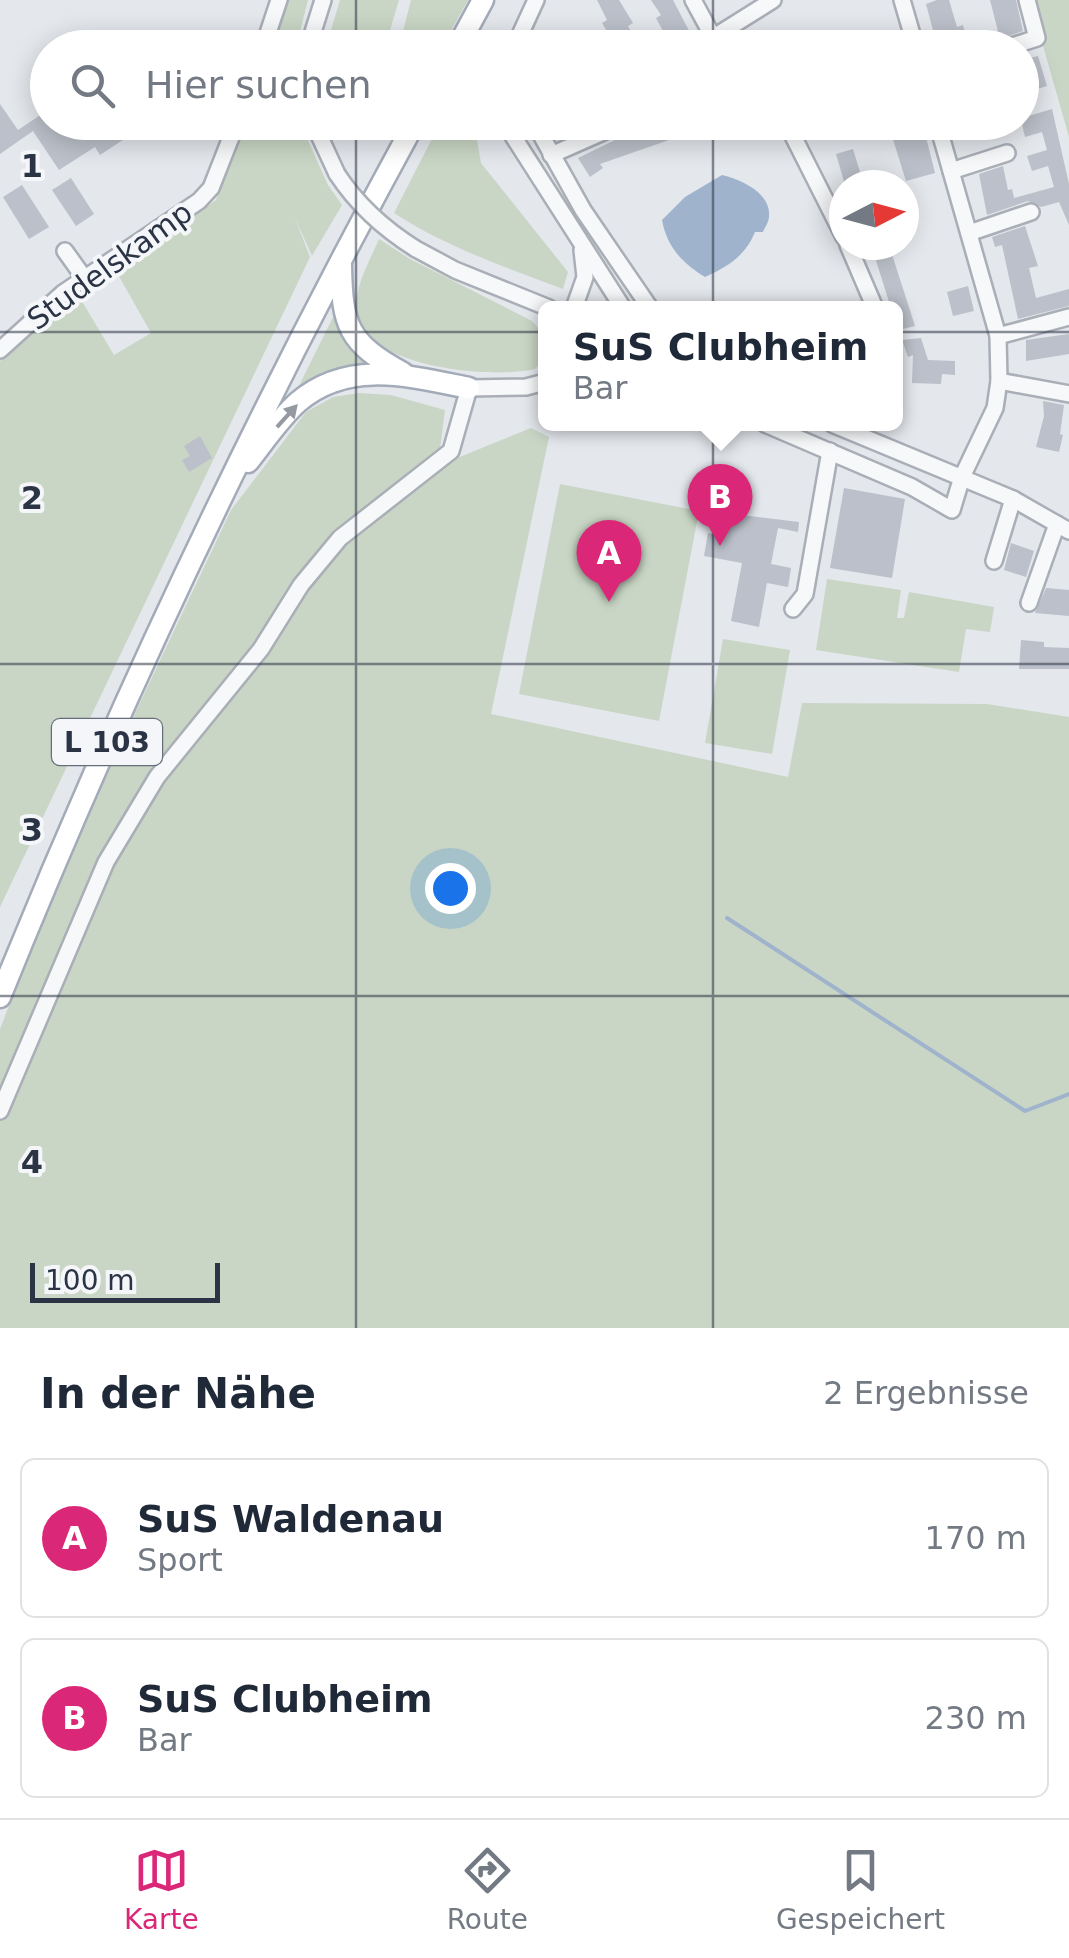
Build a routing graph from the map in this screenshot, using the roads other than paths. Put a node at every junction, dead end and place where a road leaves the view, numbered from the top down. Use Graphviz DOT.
graph roads {
  1 [pos="280,0"];
  2 [pos="323,0"];
  3 [pos="483,0"];
  4 [pos="536,0"];
  5 [pos="693,0"];
  6 [pos="773,0"];
  7 [pos="902,0"];
  8 [pos="1026,0"];
  9 [pos="269,30"];
  10 [pos="314,30"];
  11 [pos="467,30"];
  12 [pos="522,30"];
  13 [pos="710,30"];
  14 [pos="733,30"];
  15 [pos="911,30"];
  16 [pos="1035,30"];
  17 [pos="230,140"];
  18 [pos="321,140"];
  19 [pos="406,140"];
  20 [pos="515,140"];
  21 [pos="544,140"];
  22 [pos="584,140"];
  23 [pos="795,140"];
  24 [pos="943,140"];
  25 [pos="1008,153"];
  26 [pos="551,154"];
  27 [pos="951,171"];
  28 [pos="829,207"];
  29 [pos="1030,212"];
  30 [pos="969,233"];
  31 [pos="581,246"];
  32 [pos="65,251"];
  33 [pos="342,259"];
  34 [pos="854,260"];
  35 [pos="84,279"];
  36 [pos="608,287"];
  37 [pos="576,301"];
  38 [pos="603,301"];
  39 [pos="618,301"];
  40 [pos="645,301"];
  41 [pos="872,301"];
  42 [pos="538,304"];
  43 [pos="1069,318"];
  44 [pos="998,336"];
  45 [pos="0,350"];
  46 [pos="404,374"];
  47 [pos="538,376"];
  48 [pos="999,381"];
  49 [pos="538,384"];
  50 [pos="526,387"];
  51 [pos="469,388"];
  52 [pos="1069,394"];
  53 [pos="781,431"];
  54 [pos="869,431"];
  55 [pos="830,452"];
  56 [pos="962,477"];
  57 [pos="225,491"];
  58 [pos="1013,499"];
  59 [pos="1063,528"];
  60 [pos="994,561"];
  61 [pos="1029,604"];
  62 [pos="793,609"];
  63 [pos="0,997"];
  64 [pos="0,1111"];
  1 -- 9 [label="street"];
  2 -- 10 [label="street"];
  3 -- 11 [label="main road"];
  4 -- 12 [label="street"];
  5 -- 13 [label="street"];
  6 -- 14 [label="street"];
  7 -- 15 [label="street"];
  8 -- 16 [label="street"];
  17 -- 35 [label="street, Studelskamp"];
  18 -- 42 [label="street, bridge"];
  19 -- 33 [label="main road, L 103"];
  20 -- 31 [label="street"];
  21 -- 26 [label="street"];
  22 -- 26 [label="street"];
  23 -- 28 [label="street"];
  24 -- 27 [label="street"];
  25 -- 27 [label="street"];
  26 -- 40 [label="street"];
  27 -- 30 [label="street"];
  29 -- 30 [label="street"];
  30 -- 44 [label="street"];
  31 -- 36 [label="street"];
  31 -- 37 [label="street"];
  32 -- 35 [label="street"];
  33 -- 46 [label="main road"];
  33 -- 57 [label="main road, L 103"];
  34 -- 41 [label="street"];
  35 -- 45 [label="street, Studelskamp"];
  36 -- 38 [label="street"];
  36 -- 39 [label="street"];
  43 -- 44 [label="street"];
  44 -- 48 [label="street"];
  46 -- 51 [label="main road"];
  57 -- 46 [label="main road, one-way"];
  47 -- 50 [label="street"];
  48 -- 52 [label="street"];
  48 -- 56 [label="street"];
  49 -- 50 [label="street"];
  50 -- 51 [label="street"];
  51 -- 64 [label="street"];
  53 -- 55 [label="street"];
  54 -- 56 [label="street"];
  55 -- 56 [label="street"];
  55 -- 62 [label="street"];
  56 -- 58 [label="street"];
  57 -- 63 [label="main road, L 103"];
  58 -- 59 [label="street"];
  58 -- 60 [label="street"];
  59 -- 61 [label="street"];
}
